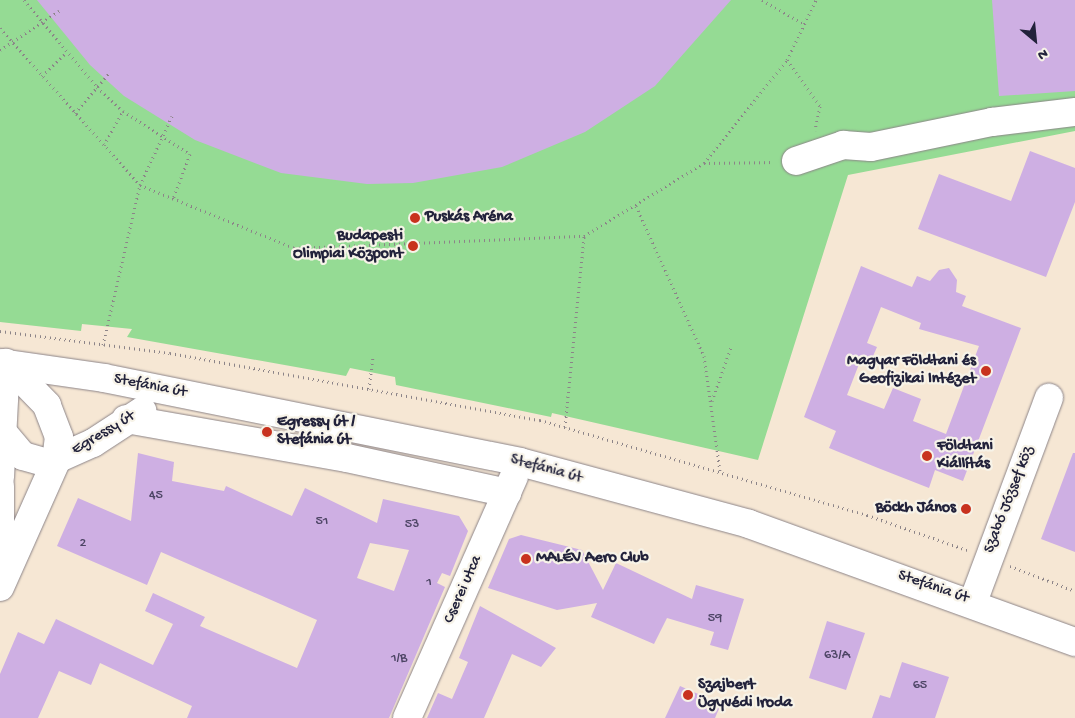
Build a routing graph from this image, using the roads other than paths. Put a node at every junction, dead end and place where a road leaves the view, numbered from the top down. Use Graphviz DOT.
graph roads {
  1 [pos="1075,112"];
  2 [pos="815,133"];
  3 [pos="843,145"];
  4 [pos="796,161"];
  5 [pos="3,363"];
  6 [pos="179,392"];
  7 [pos="1049,398"];
  8 [pos="126,419"];
  9 [pos="1,430"];
  10 [pos="56,461"];
  11 [pos="520,462"];
  12 [pos="0,477"];
  13 [pos="0,486"];
  14 [pos="507,494"];
  15 [pos="0,586"];
  16 [pos="973,602"];
  17 [pos="1075,642"];
  18 [pos="407,718"];
  1 -- 3 [label="street"];
  2 -- 3 [label="street"];
  3 -- 4 [label="street"];
  5 -- 6 [label="street, Stefánia út"];
  5 -- 9 [label="street"];
  5 -- 10 [label="street, Egressy út"];
  6 -- 8 [label="street, Egressy út"];
  6 -- 11 [label="street, Stefánia út"];
  7 -- 16 [label="street, Szabó József köz"];
  8 -- 10 [label="street, Egressy út"];
  8 -- 14 [label="street"];
  9 -- 10 [label="street"];
  9 -- 12 [label="street"];
  10 -- 15 [label="street, Egressy út"];
  11 -- 14 [label="street, Cserei utca"];
  11 -- 16 [label="street, Stefánia út"];
  13 -- 15 [label="street, Egressy út"];
  14 -- 18 [label="street, Cserei utca"];
  16 -- 17 [label="street, Stefánia út"];
}
